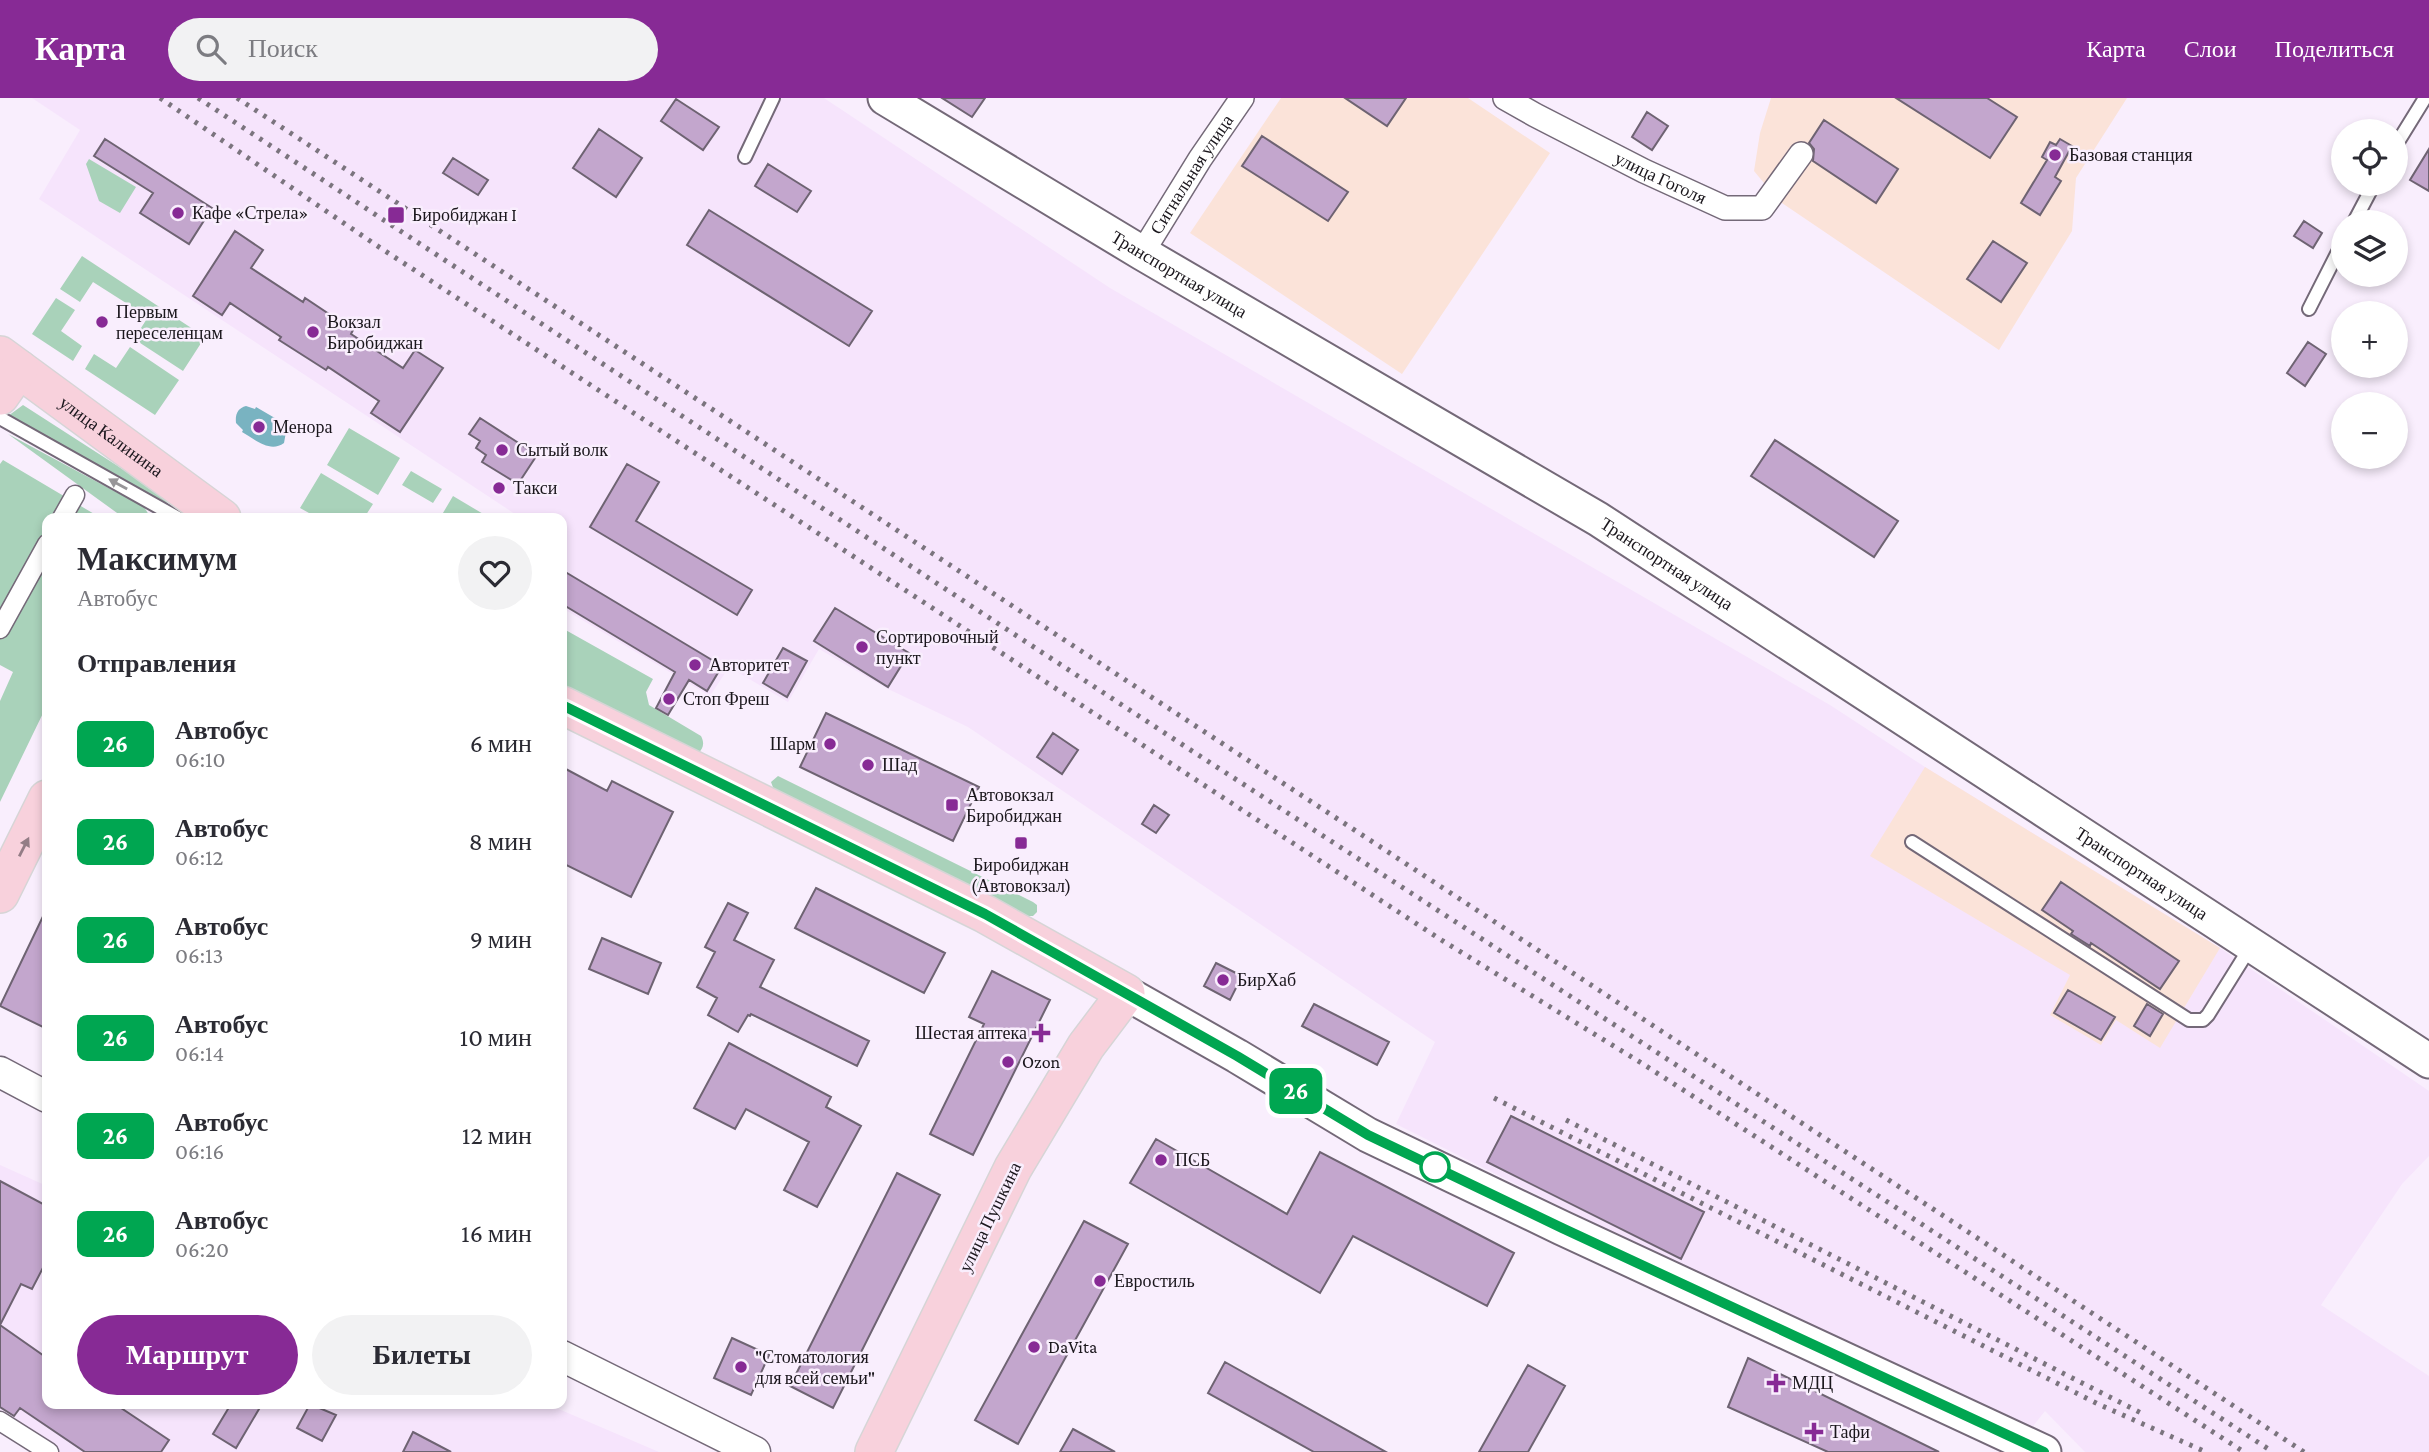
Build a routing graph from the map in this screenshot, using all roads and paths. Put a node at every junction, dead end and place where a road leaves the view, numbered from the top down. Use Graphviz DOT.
graph roads {
  1 [pos="773,98"];
  2 [pos="885,98"];
  3 [pos="1242,98"];
  4 [pos="1505,98"];
  5 [pos="2425,98"];
  6 [pos="2408,126"];
  7 [pos="1801,154"];
  8 [pos="745,157"];
  9 [pos="1142,253"];
  10 [pos="2331,266"];
  11 [pos="2309,309"];
  12 [pos="6,373"];
  13 [pos="0,418"];
  14 [pos="75,495"];
  15 [pos="65,513"];
  16 [pos="195,513"];
  17 [pos="196,513"];
  18 [pos="42,553"];
  19 [pos="0,629"];
  20 [pos="567,707"];
  21 [pos="42,809"];
  22 [pos="1912,842"];
  23 [pos="0,894"];
  24 [pos="2251,945"];
  25 [pos="1126,993"];
  26 [pos="2429,1061"];
  27 [pos="0,1072"];
  28 [pos="42,1094"];
  29 [pos="567,1358"];
  30 [pos="0,1420"];
  31 [pos="48,1452"];
  32 [pos="755,1452"];
  33 [pos="874,1452"];
  34 [pos="2044,1452"];
  1 -- 8 [label="lane"];
  2 -- 9 [label="main road, Транспортная улица"];
  3 -- 9 [label="street, Сигнальная улица"];
  4 -- 7 [label="street, улица Гоголя"];
  5 -- 6 [label="lane"];
  9 -- 24 [label="main road, Транспортная улица"];
  10 -- 11 [label="lane"];
  12 -- 17 [label="main road, улица Калинина"];
  16 -- 13 [label="lane, one-way"];
  14 -- 15 [label="street"];
  18 -- 19 [label="street"];
  20 -- 25 [label="main road"];
  23 -- 21 [label="main road, one-way"];
  22 -- 24 [label="lane"];
  24 -- 26 [label="main road, Транспортная улица"];
  25 -- 33 [label="main road, улица Пушкина"];
  25 -- 34 [label="main road"];
  27 -- 28 [label="street"];
  29 -- 32 [label="street"];
  30 -- 31 [label="street"];
}
